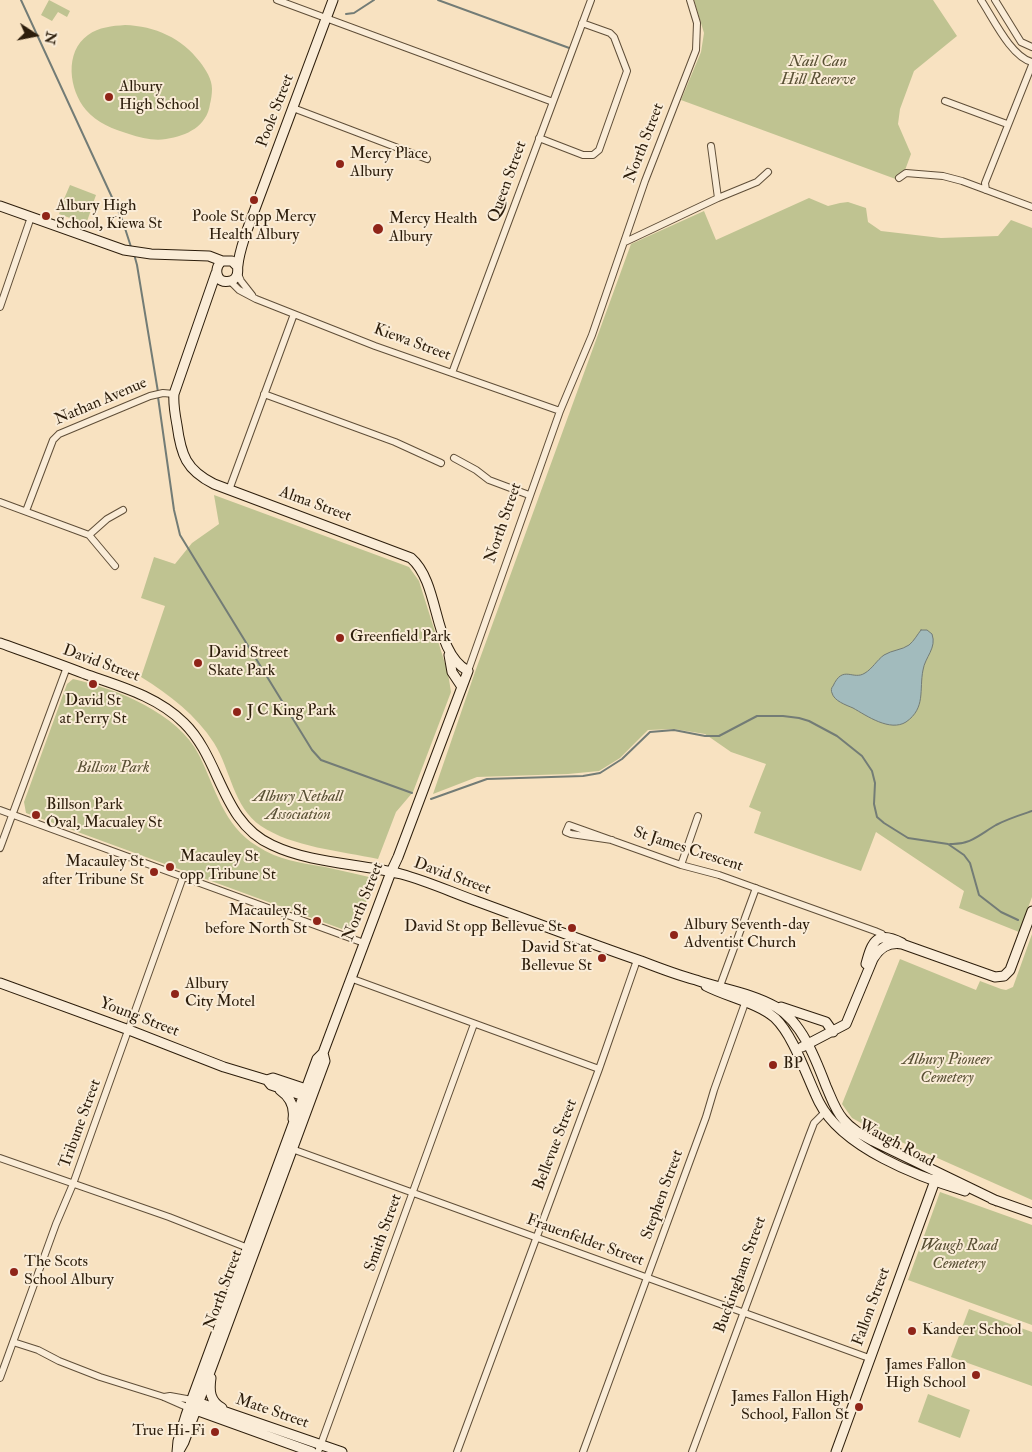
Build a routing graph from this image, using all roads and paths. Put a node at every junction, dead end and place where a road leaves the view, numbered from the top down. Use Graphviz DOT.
graph roads {
  1 [pos="277,0"];
  2 [pos="333,0"];
  3 [pos="591,0"];
  4 [pos="690,0"];
  5 [pos="981,0"];
  6 [pos="995,0"];
  7 [pos="327,18"];
  8 [pos="582,23"];
  9 [pos="1032,47"];
  10 [pos="1032,67"];
  11 [pos="945,101"];
  12 [pos="553,102"];
  13 [pos="292,108"];
  14 [pos="1007,124"];
  15 [pos="539,138"];
  16 [pos="711,146"];
  17 [pos="428,158"];
  18 [pos="768,172"];
  19 [pos="899,178"];
  20 [pos="986,190"];
  21 [pos="718,198"];
  22 [pos="0,206"];
  23 [pos="1032,207"];
  24 [pos="31,218"];
  25 [pos="246,233"];
  26 [pos="625,242"];
  27 [pos="194,256"];
  28 [pos="226,260"];
  29 [pos="238,270"];
  30 [pos="216,271"];
  31 [pos="227,281"];
  32 [pos="256,298"];
  33 [pos="205,306"];
  34 [pos="0,307"];
  35 [pos="294,314"];
  36 [pos="452,373"];
  37 [pos="174,394"];
  38 [pos="264,394"];
  39 [pos="560,411"];
  40 [pos="454,458"];
  41 [pos="441,464"];
  42 [pos="229,490"];
  43 [pos="529,495"];
  44 [pos="0,502"];
  45 [pos="123,510"];
  46 [pos="26,511"];
  47 [pos="89,534"];
  48 [pos="115,566"];
  49 [pos="0,643"];
  50 [pos="448,649"];
  51 [pos="67,667"];
  52 [pos="468,671"];
  53 [pos="462,687"];
  54 [pos="0,810"];
  55 [pos="13,814"];
  56 [pos="698,816"];
  57 [pos="569,825"];
  58 [pos="0,848"];
  59 [pos="681,865"];
  60 [pos="391,872"];
  61 [pos="183,877"];
  62 [pos="756,888"];
  63 [pos="1032,912"];
  64 [pos="886,941"];
  65 [pos="364,944"];
  66 [pos="636,960"];
  67 [pos="350,978"];
  68 [pos="698,981"];
  69 [pos="0,983"];
  70 [pos="720,986"];
  71 [pos="745,1003"];
  72 [pos="769,1003"];
  73 [pos="474,1024"];
  74 [pos="129,1030"];
  75 [pos="834,1032"];
  76 [pos="807,1044"];
  77 [pos="795,1050"];
  78 [pos="599,1069"];
  79 [pos="269,1082"];
  80 [pos="307,1093"];
  81 [pos="825,1112"];
  82 [pos="292,1128"];
  83 [pos="292,1149"];
  84 [pos="0,1158"];
  85 [pos="936,1177"];
  86 [pos="74,1184"];
  87 [pos="413,1193"];
  88 [pos="1032,1213"];
  89 [pos="536,1237"];
  90 [pos="248,1248"];
  91 [pos="647,1278"];
  92 [pos="743,1312"];
  93 [pos="13,1342"];
  94 [pos="216,1356"];
  95 [pos="869,1358"];
  96 [pos="0,1378"];
  97 [pos="194,1405"];
  98 [pos="230,1412"];
  99 [pos="319,1448"];
  100 [pos="177,1452"];
  101 [pos="312,1452"];
  102 [pos="342,1452"];
  103 [pos="456,1452"];
  104 [pos="583,1452"];
  105 [pos="692,1452"];
  106 [pos="836,1452"];
  1 -- 7 [label="street"];
  2 -- 7 [label="main road, Poole Street"];
  3 -- 8 [label="street, Queen Street"];
  4 -- 26 [label="street, North Street"];
  5 -- 10 [label="street"];
  6 -- 9 [label="street"];
  7 -- 12 [label="street"];
  7 -- 13 [label="main road, Poole Street"];
  8 -- 12 [label="street, Queen Street"];
  8 -- 15 [label="street"];
  10 -- 14 [label="street"];
  11 -- 14 [label="street"];
  12 -- 15 [label="street, Queen Street"];
  13 -- 17 [label="street"];
  13 -- 25 [label="main road, Poole Street"];
  14 -- 20 [label="street"];
  15 -- 36 [label="street, Queen Street"];
  16 -- 21 [label="street"];
  18 -- 21 [label="street"];
  19 -- 20 [label="street"];
  20 -- 23 [label="street"];
  21 -- 26 [label="street"];
  22 -- 24 [label="main road"];
  24 -- 27 [label="main road"];
  24 -- 34 [label="street"];
  25 -- 28 [label="main road, Poole Street"];
  25 -- 29 [label="main road, Poole Street"];
  26 -- 39 [label="street, North Street"];
  27 -- 28 [label="main road"];
  27 -- 30 [label="main road"];
  28 -- 29 [label="main road"];
  28 -- 30 [label="main road, Poole Street"];
  29 -- 31 [label="main road, Nathan Avenue"];
  29 -- 32 [label="street, Kiewa Street"];
  30 -- 31 [label="main road"];
  30 -- 33 [label="main road, Nathan Avenue"];
  31 -- 32 [label="street, Kiewa Street"];
  31 -- 33 [label="main road, Nathan Avenue"];
  32 -- 35 [label="street, Kiewa Street"];
  33 -- 37 [label="main road, Nathan Avenue"];
  35 -- 36 [label="street, Kiewa Street"];
  35 -- 38 [label="street"];
  36 -- 39 [label="street, Kiewa Street"];
  37 -- 42 [label="main road, Alma Street"];
  37 -- 46 [label="street, Nathan Avenue"];
  38 -- 41 [label="street"];
  38 -- 42 [label="street"];
  39 -- 43 [label="street, North Street"];
  40 -- 43 [label="street"];
  42 -- 50 [label="main road, Alma Street"];
  43 -- 52 [label="street, North Street"];
  44 -- 46 [label="street"];
  45 -- 47 [label="street"];
  46 -- 47 [label="street"];
  47 -- 48 [label="street"];
  49 -- 51 [label="main road, David Street"];
  50 -- 52 [label="main road, Alma Street"];
  50 -- 53 [label="main road, Alma Street"];
  51 -- 55 [label="street"];
  51 -- 60 [label="main road, David Street"];
  52 -- 53 [label="main road, North Street"];
  53 -- 60 [label="main road, North Street"];
  54 -- 55 [label="street"];
  55 -- 58 [label="street"];
  55 -- 61 [label="street"];
  56 -- 59 [label="street"];
  57 -- 59 [label="street, St James Crescent"];
  59 -- 62 [label="street, St James Crescent"];
  60 -- 65 [label="main road, North Street"];
  60 -- 66 [label="main road, David Street"];
  61 -- 65 [label="street"];
  61 -- 74 [label="street, Tribune Street"];
  62 -- 64 [label="street, St James Crescent"];
  62 -- 70 [label="street, St James Crescent"];
  63 -- 64 [label="main road, St James Crescent"];
  64 -- 75 [label="main road"];
  65 -- 67 [label="main road, North Street"];
  66 -- 68 [label="main road, David Street"];
  66 -- 78 [label="street, Bellevue Street"];
  67 -- 73 [label="street"];
  67 -- 80 [label="main road, North Street"];
  68 -- 70 [label="main road, David Street"];
  68 -- 71 [label="main road, David Street"];
  69 -- 74 [label="main road, Young Street"];
  70 -- 72 [label="main road, David Street"];
  71 -- 77 [label="main road, David Street"];
  71 -- 91 [label="street, Stephen Street"];
  72 -- 75 [label="main road"];
  72 -- 76 [label="main road, David Street"];
  73 -- 78 [label="street"];
  73 -- 87 [label="street, Smith Street"];
  74 -- 79 [label="main road, Young Street"];
  74 -- 86 [label="street, Tribune Street"];
  75 -- 76 [label="main road"];
  76 -- 77 [label="main road"];
  76 -- 85 [label="main road, Waugh Road"];
  77 -- 81 [label="main road, Waugh Road"];
  78 -- 89 [label="street, Bellevue Street"];
  79 -- 80 [label="main road, Young Street"];
  79 -- 82 [label="main road"];
  80 -- 82 [label="main road, North Street"];
  80 -- 83 [label="main road, North Street"];
  81 -- 85 [label="main road, Waugh Road"];
  81 -- 92 [label="street, Buckingham Street"];
  82 -- 90 [label="main road, North Street"];
  83 -- 87 [label="street, Frauenfelder Street"];
  83 -- 94 [label="main road, North Street"];
  84 -- 86 [label="street"];
  85 -- 88 [label="main road, Waugh Road"];
  85 -- 95 [label="main road, Fallon Street"];
  86 -- 90 [label="street"];
  86 -- 93 [label="street, Tribune Street"];
  87 -- 89 [label="street, Frauenfelder Street"];
  87 -- 99 [label="street, Smith Street"];
  89 -- 91 [label="street, Frauenfelder Street"];
  89 -- 103 [label="street, Bellevue Street"];
  90 -- 97 [label="main road, North Street"];
  91 -- 92 [label="street, Frauenfelder Street"];
  91 -- 104 [label="street, Stephen Street"];
  92 -- 95 [label="street, Frauenfelder Street"];
  92 -- 105 [label="street, Buckingham Street"];
  93 -- 96 [label="street, Tribune Street"];
  93 -- 97 [label="street"];
  94 -- 97 [label="main road, North Street"];
  94 -- 98 [label="main road"];
  95 -- 106 [label="main road, Fallon Street"];
  97 -- 98 [label="main road, Mate Street"];
  97 -- 100 [label="main road, North Street"];
  97 -- 101 [label="main road, Mate Street"];
  98 -- 99 [label="main road, Mate Street"];
  99 -- 102 [label="main road, Mate Street"];
}
